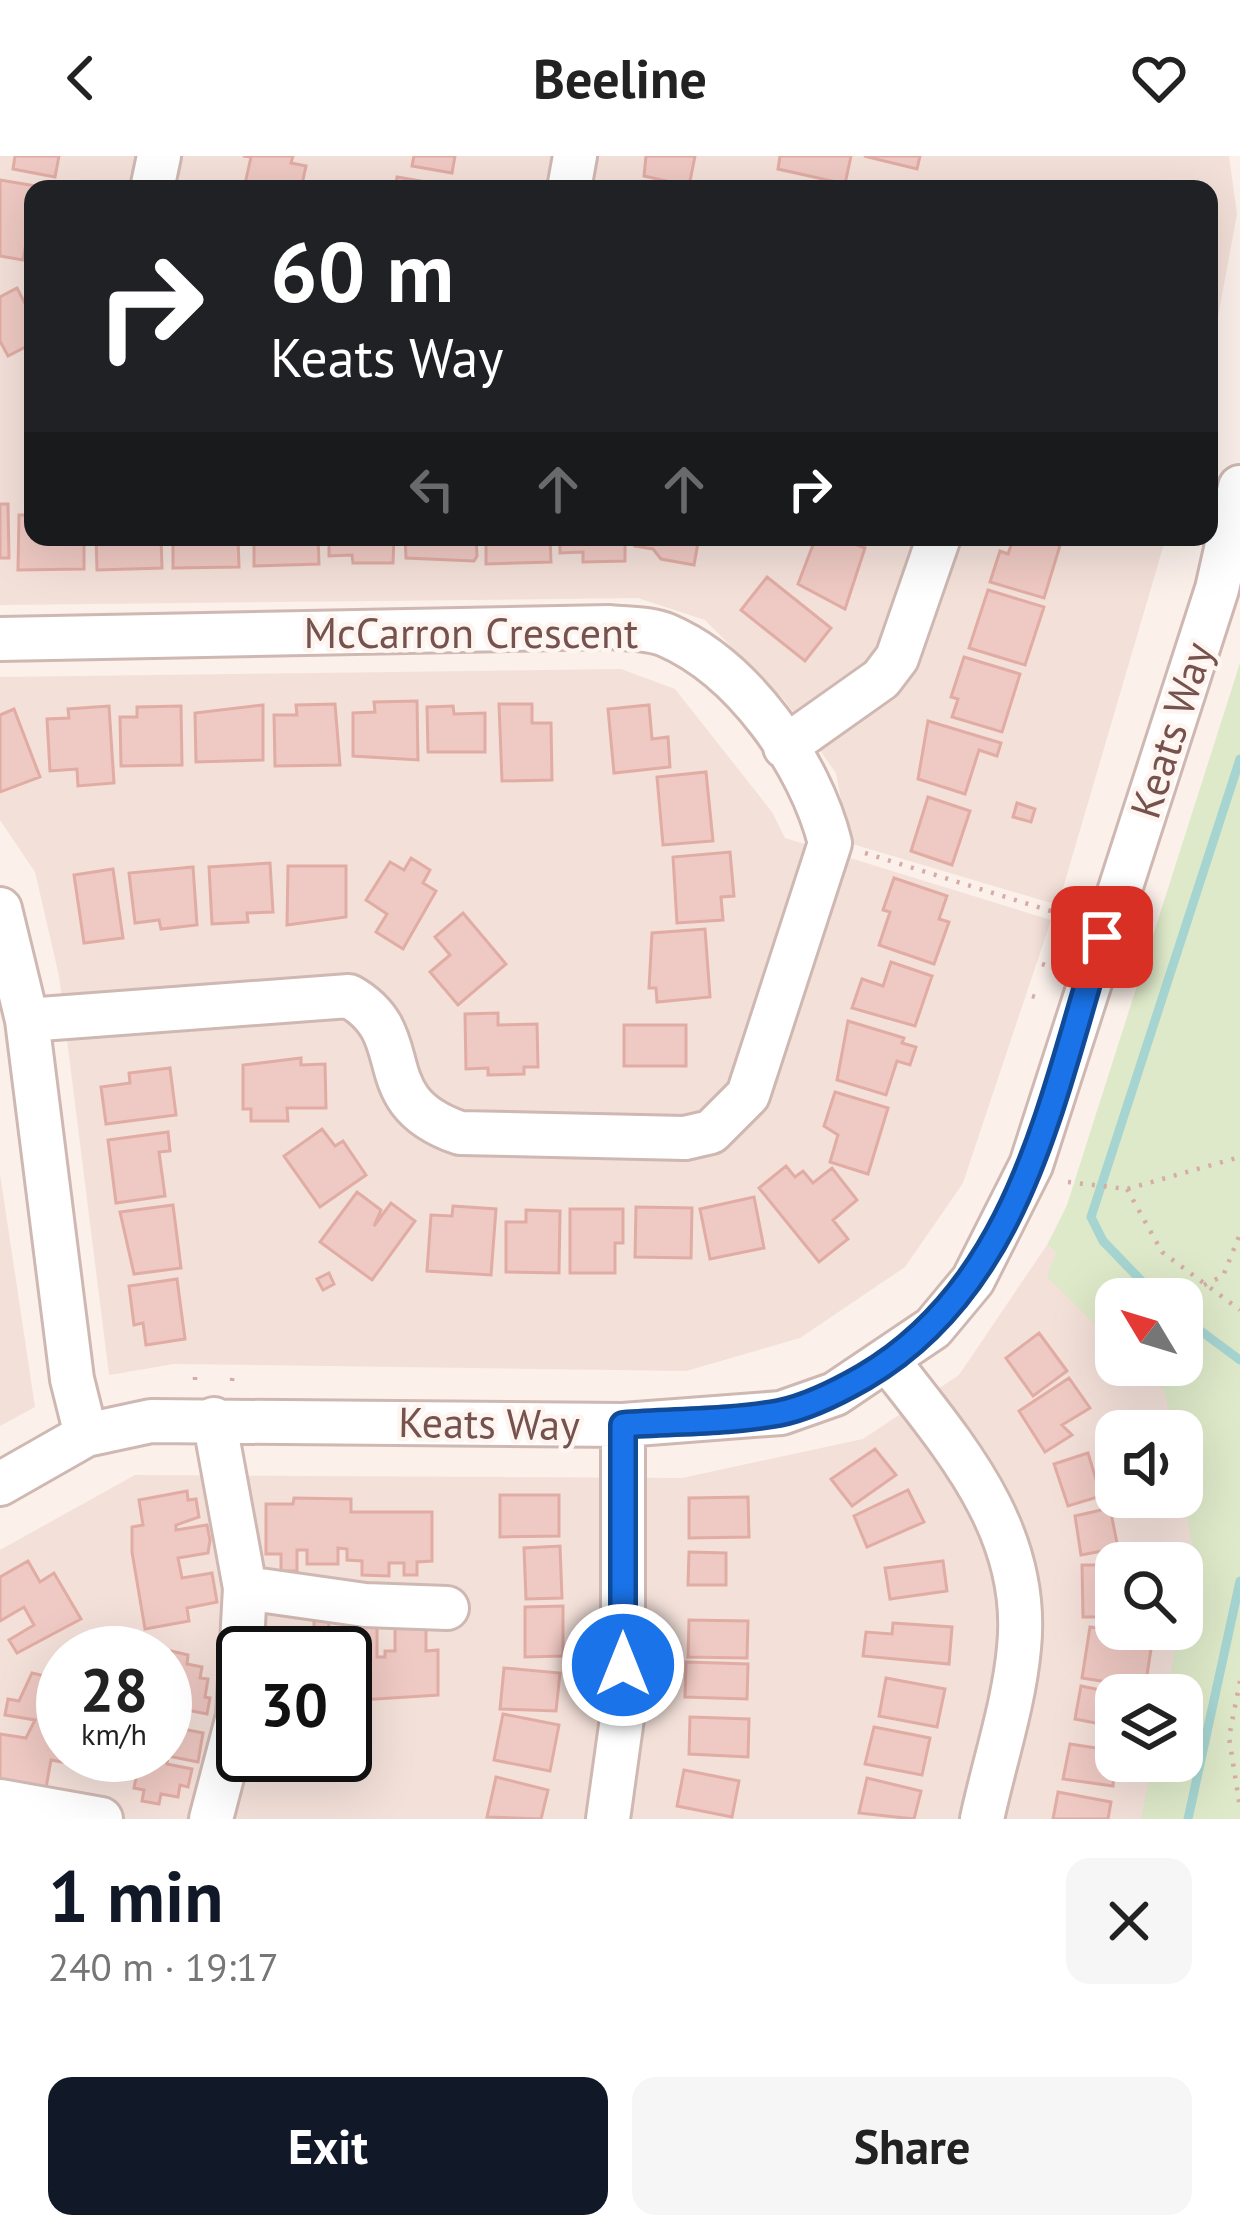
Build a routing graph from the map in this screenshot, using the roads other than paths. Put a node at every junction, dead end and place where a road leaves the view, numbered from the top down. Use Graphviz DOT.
graph roads {
  1 [pos="1240,488"];
  2 [pos="936,546"];
  3 [pos="0,639"];
  4 [pos="785,747"];
  5 [pos="0,909"];
  6 [pos="27,1020"];
  7 [pos="889,1362"];
  8 [pos="223,1400"];
  9 [pos="623,1425"];
  10 [pos="86,1435"];
  11 [pos="0,1484"];
  12 [pos="245,1588"];
  13 [pos="447,1608"];
  14 [pos="0,1801"];
  15 [pos="90,1818"];
  16 [pos="211,1819"];
  17 [pos="608,1819"];
  18 [pos="982,1819"];
  1 -- 7 [label="street, Keats Way"];
  2 -- 4 [label="street"];
  3 -- 4 [label="street, McCarron Crescent"];
  4 -- 6 [label="street, McCarron Crescent"];
  5 -- 6 [label="street"];
  6 -- 10 [label="street"];
  7 -- 9 [label="street, Keats Way"];
  7 -- 18 [label="street"];
  8 -- 9 [label="street, Keats Way"];
  8 -- 10 [label="street, Keats Way"];
  8 -- 12 [label="street"];
  9 -- 17 [label="street"];
  10 -- 11 [label="street, Keats Way"];
  12 -- 13 [label="street"];
  12 -- 16 [label="street"];
  14 -- 15 [label="street"];
}
